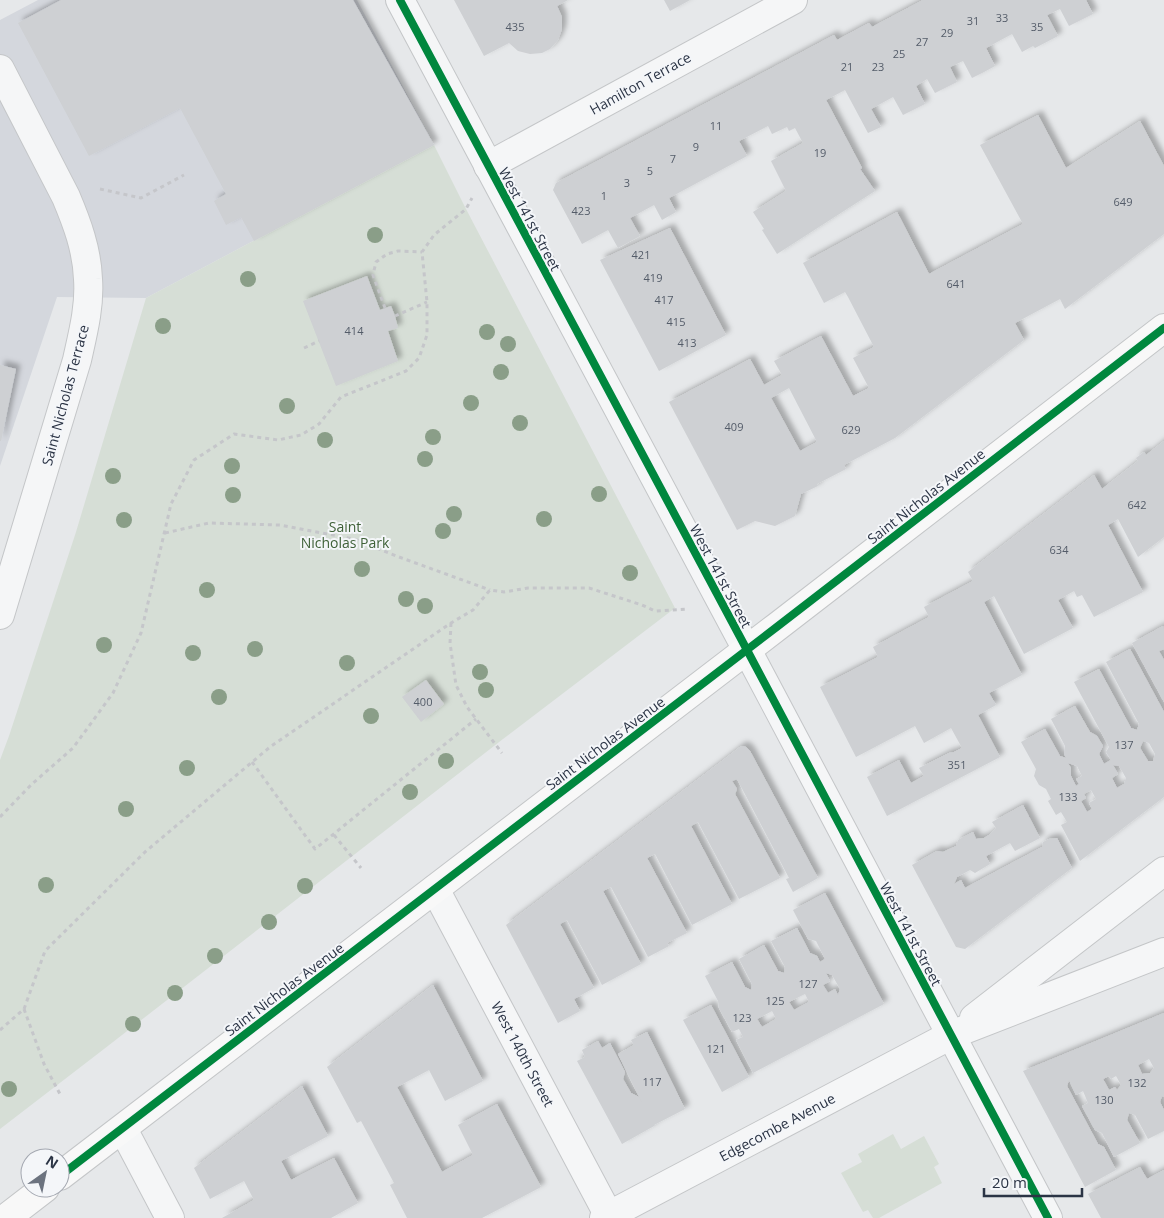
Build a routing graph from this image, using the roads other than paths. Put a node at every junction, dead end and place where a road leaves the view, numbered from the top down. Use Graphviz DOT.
graph roads {
  1 [pos="400,0"];
  2 [pos="793,0"];
  3 [pos="0,69"];
  4 [pos="488,166"];
  5 [pos="1164,328"];
  6 [pos="0,615"];
  7 [pos="746,650"];
  8 [pos="1164,871"];
  9 [pos="435,889"];
  10 [pos="1164,952"];
  11 [pos="951,1035"];
  12 [pos="123,1128"];
  13 [pos="70,1168"];
  14 [pos="32,1198"];
  15 [pos="608,1217"];
  16 [pos="6,1218"];
  17 [pos="170,1218"];
  18 [pos="1048,1218"];
  1 -- 4 [label="street, West 141st Street"];
  2 -- 4 [label="street, Hamilton Terrace"];
  3 -- 6 [label="street, Saint Nicholas Terrace"];
  4 -- 7 [label="street, West 141st Street"];
  5 -- 7 [label="main road, Saint Nicholas Avenue"];
  7 -- 9 [label="main road, Saint Nicholas Avenue"];
  7 -- 11 [label="street, West 141st Street"];
  8 -- 11 [label="street, Edgecombe Avenue"];
  9 -- 12 [label="main road, Saint Nicholas Avenue"];
  9 -- 15 [label="street, West 140th Street"];
  10 -- 11 [label="street, Edgecombe Avenue"];
  11 -- 15 [label="street, Edgecombe Avenue"];
  11 -- 18 [label="street, West 141st Street"];
  12 -- 13 [label="main road, Saint Nicholas Avenue"];
  12 -- 17 [label="street"];
  14 -- 16 [label="main road"];
}
